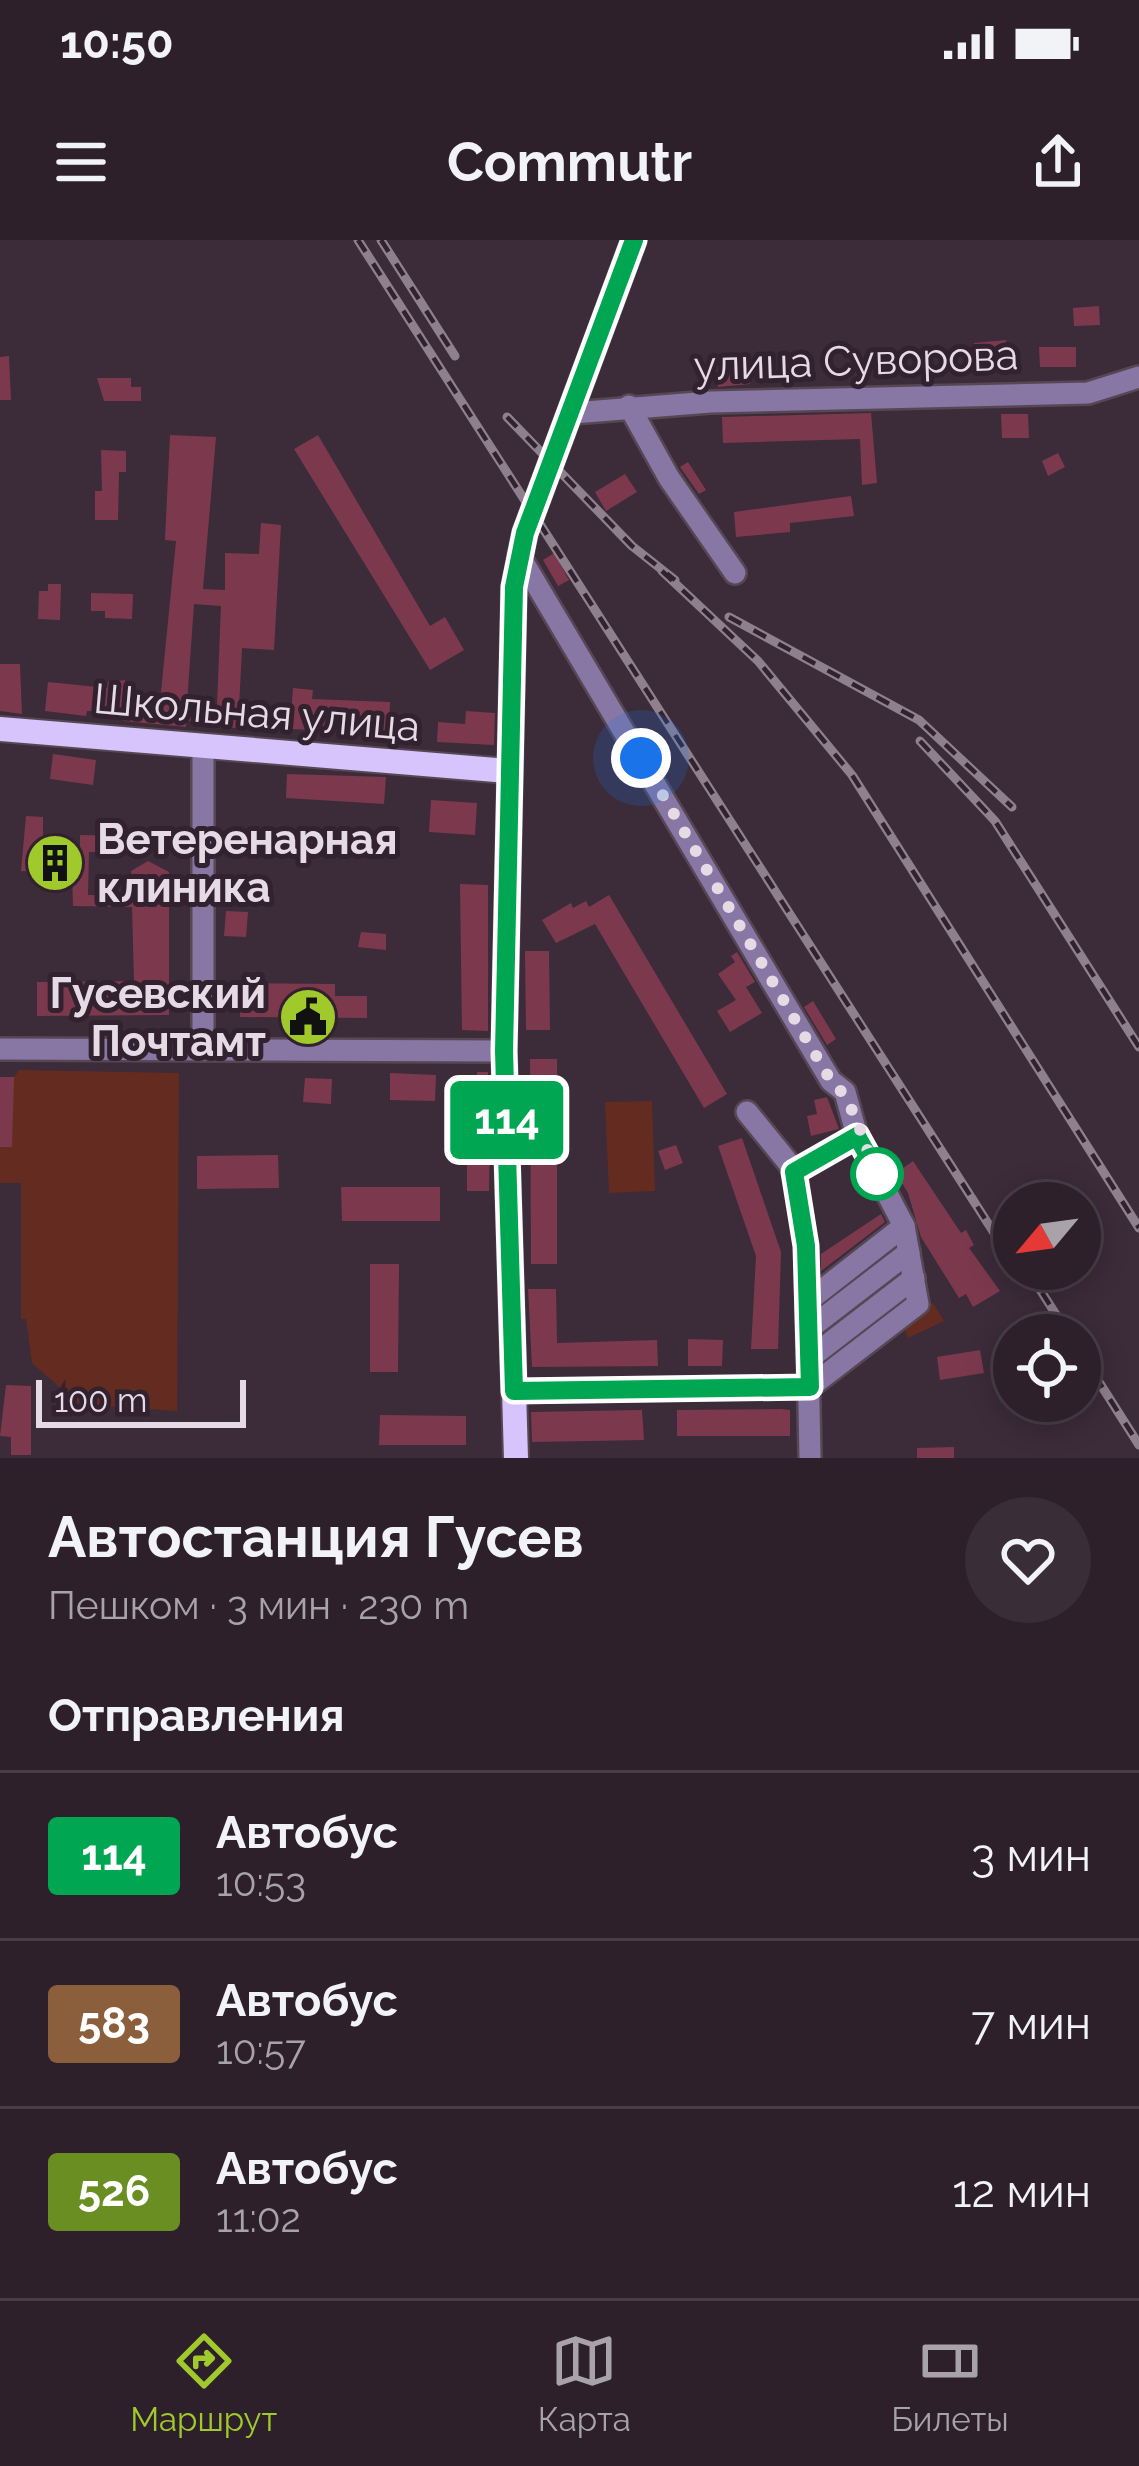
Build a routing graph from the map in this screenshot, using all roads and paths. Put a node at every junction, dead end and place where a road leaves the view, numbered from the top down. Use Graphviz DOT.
graph roads {
  1 [pos="634,240"];
  2 [pos="1139,377"];
  3 [pos="629,406"];
  4 [pos="573,413"];
  5 [pos="519,554"];
  6 [pos="735,573"];
  7 [pos="0,729"];
  8 [pos="203,748"];
  9 [pos="508,771"];
  10 [pos="0,1049"];
  11 [pos="203,1050"];
  12 [pos="504,1051"];
  13 [pos="747,1112"];
  14 [pos="857,1136"];
  15 [pos="794,1172"];
  16 [pos="904,1226"];
  17 [pos="909,1252"];
  18 [pos="914,1278"];
  19 [pos="808,1301"];
  20 [pos="809,1329"];
  21 [pos="810,1358"];
  22 [pos="810,1387"];
  23 [pos="514,1391"];
  24 [pos="516,1458"];
  25 [pos="810,1458"];
  1 -- 4 [label="main road"];
  2 -- 3 [label="street, улица Суворова"];
  3 -- 4 [label="street, улица Суворова"];
  3 -- 6 [label="street"];
  4 -- 5 [label="main road"];
  5 -- 9 [label="main road"];
  5 -- 14 [label="street"];
  7 -- 8 [label="main road, Школьная улица"];
  8 -- 9 [label="main road, Школьная улица"];
  8 -- 11 [label="street"];
  9 -- 12 [label="main road"];
  10 -- 11 [label="street"];
  11 -- 12 [label="street"];
  12 -- 23 [label="main road"];
  13 -- 15 [label="street"];
  14 -- 15 [label="street"];
  14 -- 16 [label="street"];
  15 -- 19 [label="street"];
  16 -- 17 [label="street"];
  16 -- 19 [label="street"];
  17 -- 18 [label="street"];
  17 -- 20 [label="street"];
  18 -- 21 [label="street"];
  18 -- 22 [label="street"];
  19 -- 20 [label="street"];
  20 -- 21 [label="street"];
  21 -- 22 [label="street"];
  22 -- 23 [label="street"];
  22 -- 25 [label="street"];
  23 -- 24 [label="main road"];
}
